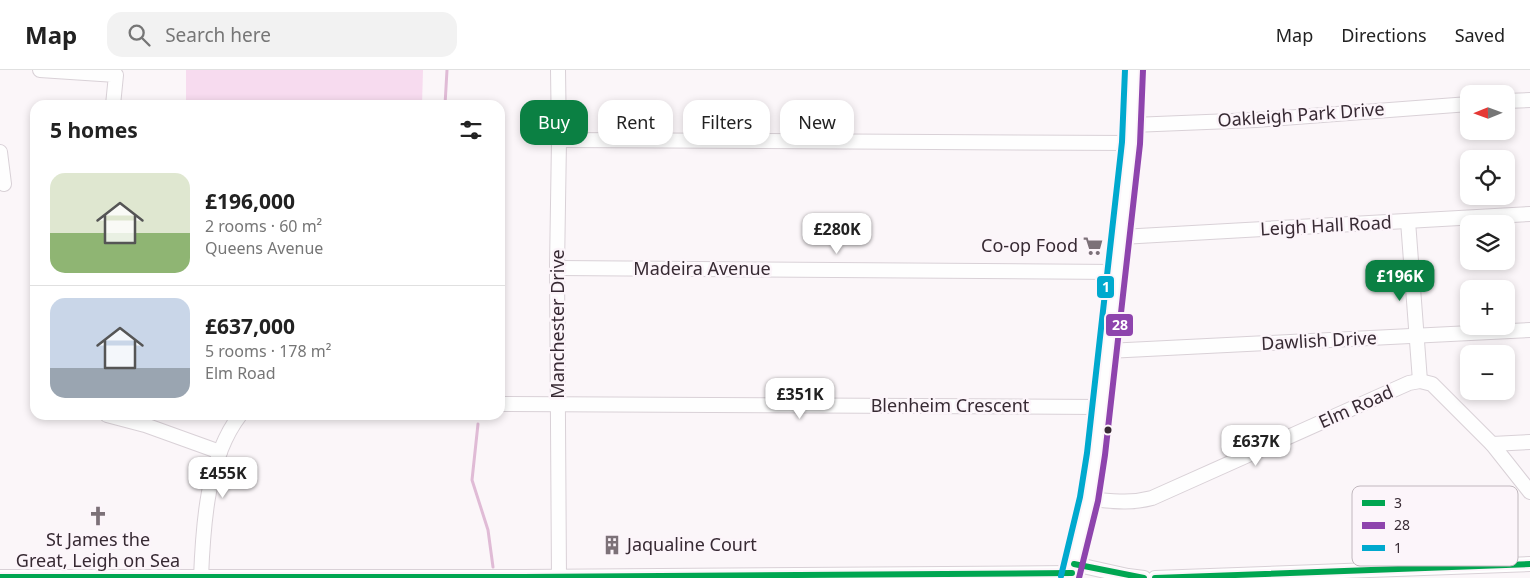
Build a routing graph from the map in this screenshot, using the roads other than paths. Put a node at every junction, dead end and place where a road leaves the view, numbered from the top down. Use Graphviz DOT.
graph roads {
  1 [pos="40,70"];
  2 [pos="558,70"];
  3 [pos="1134,70"];
  4 [pos="114,100"];
  5 [pos="558,100"];
  6 [pos="1530,100"];
  7 [pos="1515,101"];
  8 [pos="1460,104"];
  9 [pos="1132,125"];
  10 [pos="588,140"];
  11 [pos="1131,143"];
  12 [pos="559,145"];
  13 [pos="0,152"];
  14 [pos="4,184"];
  15 [pos="1530,214"];
  16 [pos="1408,221"];
  17 [pos="1121,237"];
  18 [pos="557,268"];
  19 [pos="1117,272"];
  20 [pos="1530,330"];
  21 [pos="1416,336"];
  22 [pos="1107,351"];
  23 [pos="1420,381"];
  24 [pos="505,404"];
  25 [pos="558,404"];
  26 [pos="1101,408"];
  27 [pos="126,420"];
  28 [pos="237,420"];
  29 [pos="1530,442"];
  30 [pos="1492,444"];
  31 [pos="220,452"];
  32 [pos="1530,492"];
  33 [pos="1088,499"];
  34 [pos="1476,566"];
  35 [pos="1072,572"];
  36 [pos="559,577"];
  37 [pos="0,578"];
  38 [pos="201,578"];
  39 [pos="1144,578"];
  40 [pos="1155,578"];
  1 -- 4 [label="street"];
  2 -- 5 [label="street, Manchester Drive"];
  3 -- 9 [label="main road"];
  6 -- 7 [label="street"];
  8 -- 9 [label="street, Oakleigh Park Drive"];
  9 -- 11 [label="main road"];
  10 -- 11 [label="street"];
  11 -- 17 [label="main road"];
  12 -- 18 [label="street, Manchester Drive"];
  13 -- 14 [label="street"];
  15 -- 16 [label="street, Leigh Hall Road"];
  16 -- 17 [label="street, Leigh Hall Road"];
  16 -- 21 [label="street"];
  17 -- 19 [label="main road"];
  18 -- 19 [label="street, Madeira Avenue"];
  18 -- 25 [label="street, Manchester Drive"];
  19 -- 22 [label="main road"];
  20 -- 21 [label="street, Dawlish Drive"];
  21 -- 22 [label="street, Dawlish Drive"];
  21 -- 23 [label="street"];
  22 -- 26 [label="main road"];
  23 -- 30 [label="street"];
  23 -- 33 [label="street, Elm Road"];
  24 -- 25 [label="street, Blenheim Crescent"];
  25 -- 26 [label="street, Blenheim Crescent"];
  25 -- 36 [label="street, Manchester Drive"];
  26 -- 33 [label="main road"];
  27 -- 31 [label="street"];
  28 -- 31 [label="street"];
  29 -- 30 [label="street"];
  30 -- 32 [label="street"];
  31 -- 38 [label="street"];
  33 -- 35 [label="main road"];
  34 -- 40 [label="street"];
  35 -- 36 [label="street"];
  35 -- 39 [label="street"];
  36 -- 38 [label="street"];
  37 -- 38 [label="street"];
}
